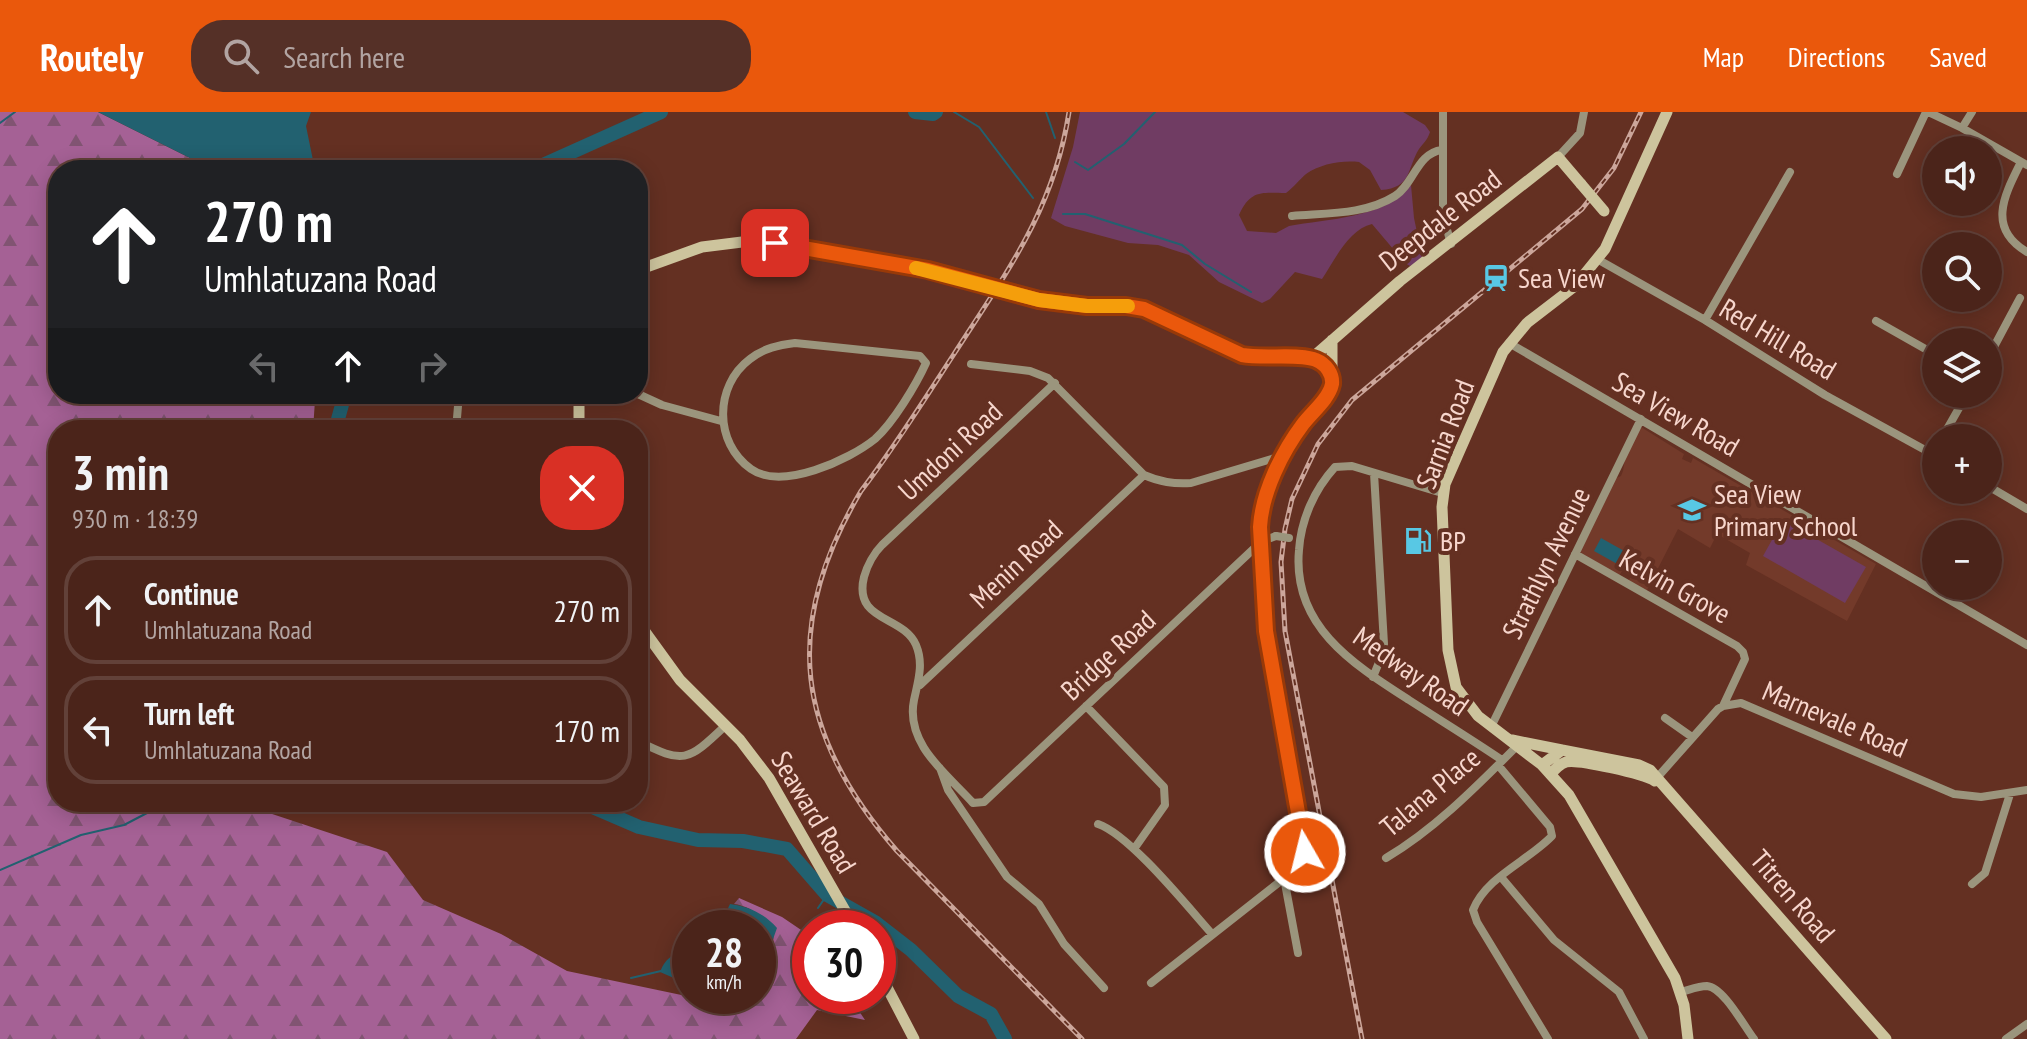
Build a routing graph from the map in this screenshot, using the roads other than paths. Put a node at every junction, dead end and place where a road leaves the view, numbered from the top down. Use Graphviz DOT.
graph roads {
  1 [pos="1443,112"];
  2 [pos="1584,112"];
  3 [pos="1667,112"];
  4 [pos="1927,112"];
  5 [pos="1972,112"];
  6 [pos="1962,128"];
  7 [pos="1442,150"];
  8 [pos="1558,157"];
  9 [pos="2024,164"];
  10 [pos="1790,172"];
  11 [pos="1897,174"];
  12 [pos="1292,216"];
  13 [pos="1615,229"];
  14 [pos="1451,244"];
  15 [pos="2027,252"];
  16 [pos="1597,259"];
  17 [pos="648,266"];
  18 [pos="2020,298"];
  19 [pos="1705,320"];
  20 [pos="1876,321"];
  21 [pos="2002,332"];
  22 [pos="1332,340"];
  23 [pos="1509,343"];
  24 [pos="1922,347"];
  25 [pos="1312,358"];
  26 [pos="971,364"];
  27 [pos="1332,377"];
  28 [pos="1055,383"];
  29 [pos="648,399"];
  30 [pos="1641,419"];
  31 [pos="721,421"];
  32 [pos="1922,445"];
  33 [pos="1285,455"];
  34 [pos="1374,473"];
  35 [pos="1144,475"];
  36 [pos="1442,493"];
  37 [pos="2002,494"];
  38 [pos="2027,509"];
  39 [pos="1300,539"];
  40 [pos="1262,541"];
  41 [pos="1575,554"];
  42 [pos="648,636"];
  43 [pos="2027,645"];
  44 [pos="1373,677"];
  45 [pos="919,686"];
  46 [pos="1086,706"];
  47 [pos="1723,706"];
  48 [pos="1665,718"];
  49 [pos="725,726"];
  50 [pos="1491,727"];
  51 [pos="1692,737"];
  52 [pos="1512,742"];
  53 [pos="648,746"];
  54 [pos="1562,750"];
  55 [pos="1500,762"];
  56 [pos="940,767"];
  57 [pos="1546,769"];
  58 [pos="1659,781"];
  59 [pos="2027,790"];
  60 [pos="2010,794"];
  61 [pos="1098,824"];
  62 [pos="1134,849"];
  63 [pos="1386,858"];
  64 [pos="1501,877"];
  65 [pos="1284,878"];
  66 [pos="1972,884"];
  67 [pos="845,910"];
  68 [pos="1212,934"];
  69 [pos="1298,953"];
  70 [pos="1151,983"];
  71 [pos="1104,988"];
  72 [pos="1681,992"];
  73 [pos="896,1004"];
  74 [pos="2027,1024"];
  75 [pos="914,1039"];
  76 [pos="1548,1039"];
  77 [pos="1644,1039"];
  78 [pos="1688,1039"];
  79 [pos="1754,1039"];
  80 [pos="1886,1039"];
  81 [pos="2006,1039"];
  1 -- 7 [label="street"];
  2 -- 8 [label="street, Deepdale Road"];
  3 -- 13 [label="street, Sarnia Road"];
  4 -- 6 [label="street"];
  4 -- 11 [label="street"];
  5 -- 6 [label="street"];
  6 -- 9 [label="street"];
  7 -- 12 [label="street"];
  7 -- 14 [label="street"];
  8 -- 13 [label="street, bridge"];
  8 -- 14 [label="street, Deepdale Road"];
  9 -- 15 [label="street"];
  10 -- 19 [label="street"];
  13 -- 16 [label="street, Sarnia Road"];
  14 -- 22 [label="street, Deepdale Road"];
  16 -- 19 [label="street, Red Hill Road"];
  16 -- 23 [label="street, Sarnia Road"];
  17 -- 25 [label="street, bridge"];
  18 -- 21 [label="street"];
  19 -- 32 [label="street, Red Hill Road"];
  20 -- 24 [label="street"];
  22 -- 25 [label="street, Deepdale Road"];
  22 -- 27 [label="street"];
  23 -- 30 [label="street, Sea View Road"];
  23 -- 36 [label="street, Sarnia Road"];
  25 -- 27 [label="street"];
  26 -- 28 [label="street"];
  27 -- 33 [label="street"];
  28 -- 35 [label="street"];
  28 -- 45 [label="street, Umdoni Road"];
  29 -- 31 [label="street"];
  30 -- 41 [label="street, Strathlyn Avenue"];
  30 -- 43 [label="street, Sea View Road"];
  31 -- 31 [label="street"];
  33 -- 35 [label="street"];
  33 -- 40 [label="street"];
  34 -- 36 [label="street, Medway Road"];
  34 -- 39 [label="street, Medway Road"];
  34 -- 44 [label="street"];
  35 -- 45 [label="street, Menin Road"];
  36 -- 50 [label="street, Sarnia Road"];
  37 -- 38 [label="street"];
  39 -- 40 [label="street, bridge"];
  39 -- 44 [label="street, Medway Road"];
  40 -- 46 [label="street, Bridge Road"];
  40 -- 65 [label="street"];
  41 -- 47 [label="street, Kelvin Grove"];
  41 -- 50 [label="street, Strathlyn Avenue"];
  42 -- 49 [label="street, Seaward Road"];
  44 -- 55 [label="street, Medway Road"];
  45 -- 56 [label="street"];
  46 -- 56 [label="street, Bridge Road"];
  46 -- 62 [label="street"];
  47 -- 51 [label="street, Marnevale Road"];
  47 -- 60 [label="street, Marnevale Road"];
  48 -- 51 [label="street"];
  49 -- 53 [label="street"];
  49 -- 67 [label="street, Seaward Road"];
  50 -- 52 [label="street, Sarnia Road"];
  51 -- 58 [label="street, Marnevale Road"];
  52 -- 54 [label="street, Titren Road"];
  52 -- 55 [label="street"];
  52 -- 57 [label="street, Sarnia Road"];
  54 -- 57 [label="street"];
  54 -- 58 [label="street, Titren Road"];
  55 -- 63 [label="street, Talana Place"];
  55 -- 64 [label="street, Medway Road"];
  56 -- 71 [label="street"];
  57 -- 58 [label="street"];
  57 -- 72 [label="street, Sarnia Road"];
  58 -- 80 [label="street, Titren Road"];
  59 -- 60 [label="street, Marnevale Road"];
  60 -- 66 [label="street"];
  61 -- 62 [label="street"];
  62 -- 68 [label="street"];
  64 -- 76 [label="street"];
  64 -- 77 [label="street"];
  65 -- 68 [label="street"];
  65 -- 69 [label="street"];
  68 -- 70 [label="street"];
  72 -- 78 [label="street, Sarnia Road"];
  72 -- 79 [label="street"];
  73 -- 75 [label="street"];
  74 -- 81 [label="street"];
}
